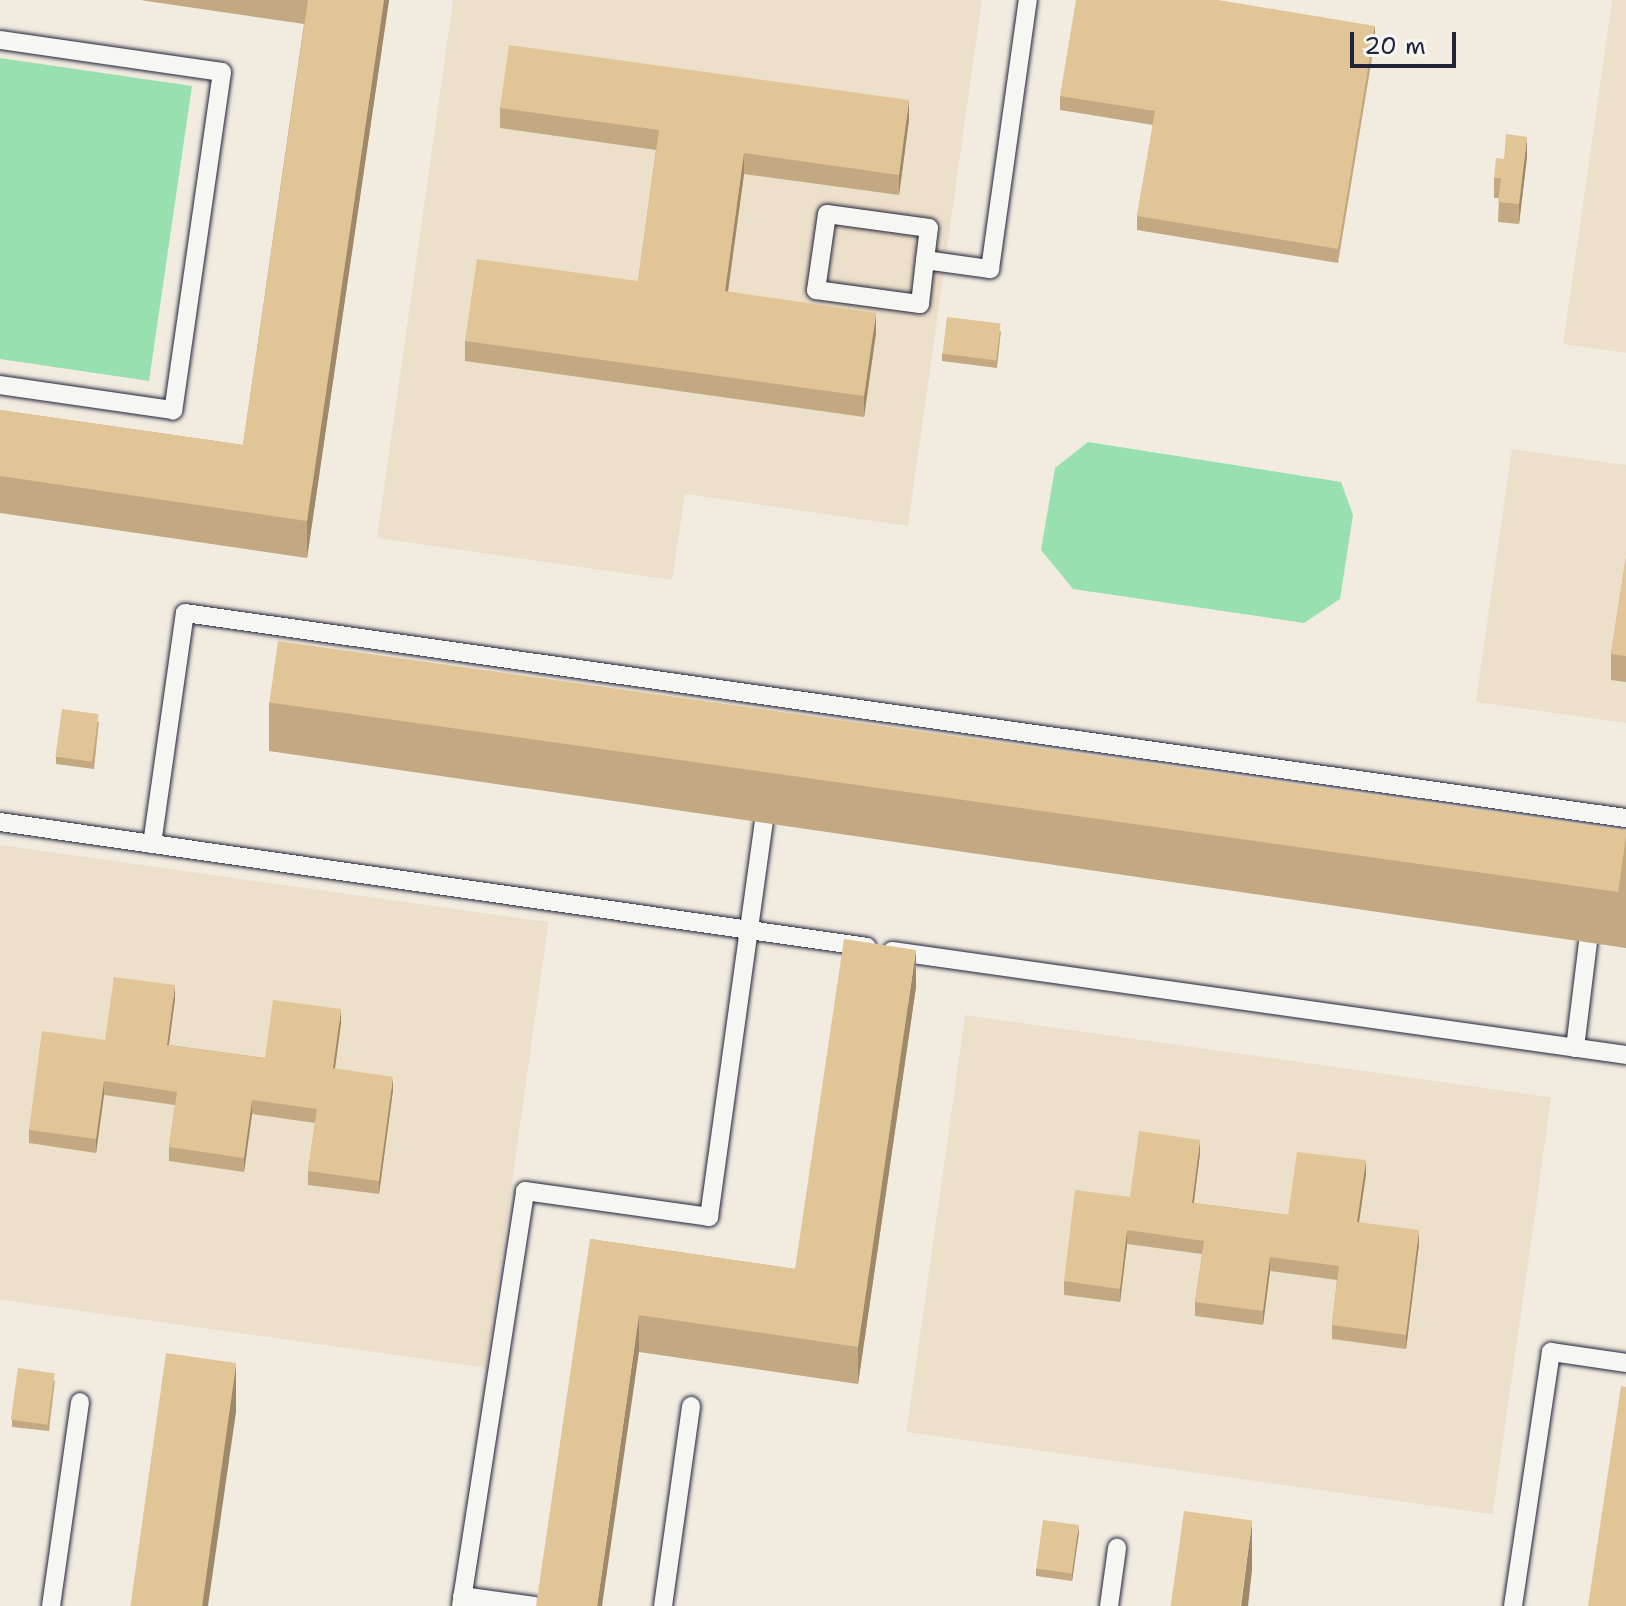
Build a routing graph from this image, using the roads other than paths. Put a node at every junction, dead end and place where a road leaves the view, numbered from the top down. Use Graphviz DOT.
graph roads {
  1 [pos="1028,0"];
  2 [pos="0,40"];
  3 [pos="925,260"];
  4 [pos="0,385"];
  5 [pos="781,697"];
  6 [pos="777,723"];
  7 [pos="1603,814"];
  8 [pos="1626,818"];
  9 [pos="0,822"];
  10 [pos="764,823"];
  11 [pos="1600,841"];
  12 [pos="152,844"];
  13 [pos="753,931"];
  14 [pos="1588,942"];
  15 [pos="1575,1048"];
  16 [pos="1626,1055"];
  17 [pos="1626,1363"];
  18 [pos="80,1402"];
  19 [pos="691,1406"];
  20 [pos="1117,1548"];
  21 [pos="461,1601"];
  22 [pos="51,1606"];
  23 [pos="534,1606"];
  24 [pos="663,1606"];
  25 [pos="1109,1606"];
  26 [pos="1513,1606"];
  1 -- 3 [label="lane"];
  2 -- 4 [label="lane"];
  3 -- 3 [label="lane"];
  5 -- 6 [label="lane"];
  5 -- 7 [label="lane"];
  5 -- 12 [label="lane"];
  7 -- 8 [label="lane"];
  7 -- 11 [label="lane"];
  9 -- 12 [label="lane"];
  10 -- 13 [label="lane"];
  12 -- 13 [label="lane"];
  13 -- 15 [label="lane"];
  13 -- 21 [label="lane"];
  14 -- 15 [label="lane"];
  15 -- 16 [label="lane"];
  17 -- 26 [label="lane"];
  18 -- 22 [label="lane"];
  19 -- 24 [label="lane"];
  20 -- 25 [label="lane"];
  21 -- 23 [label="lane"];
}
